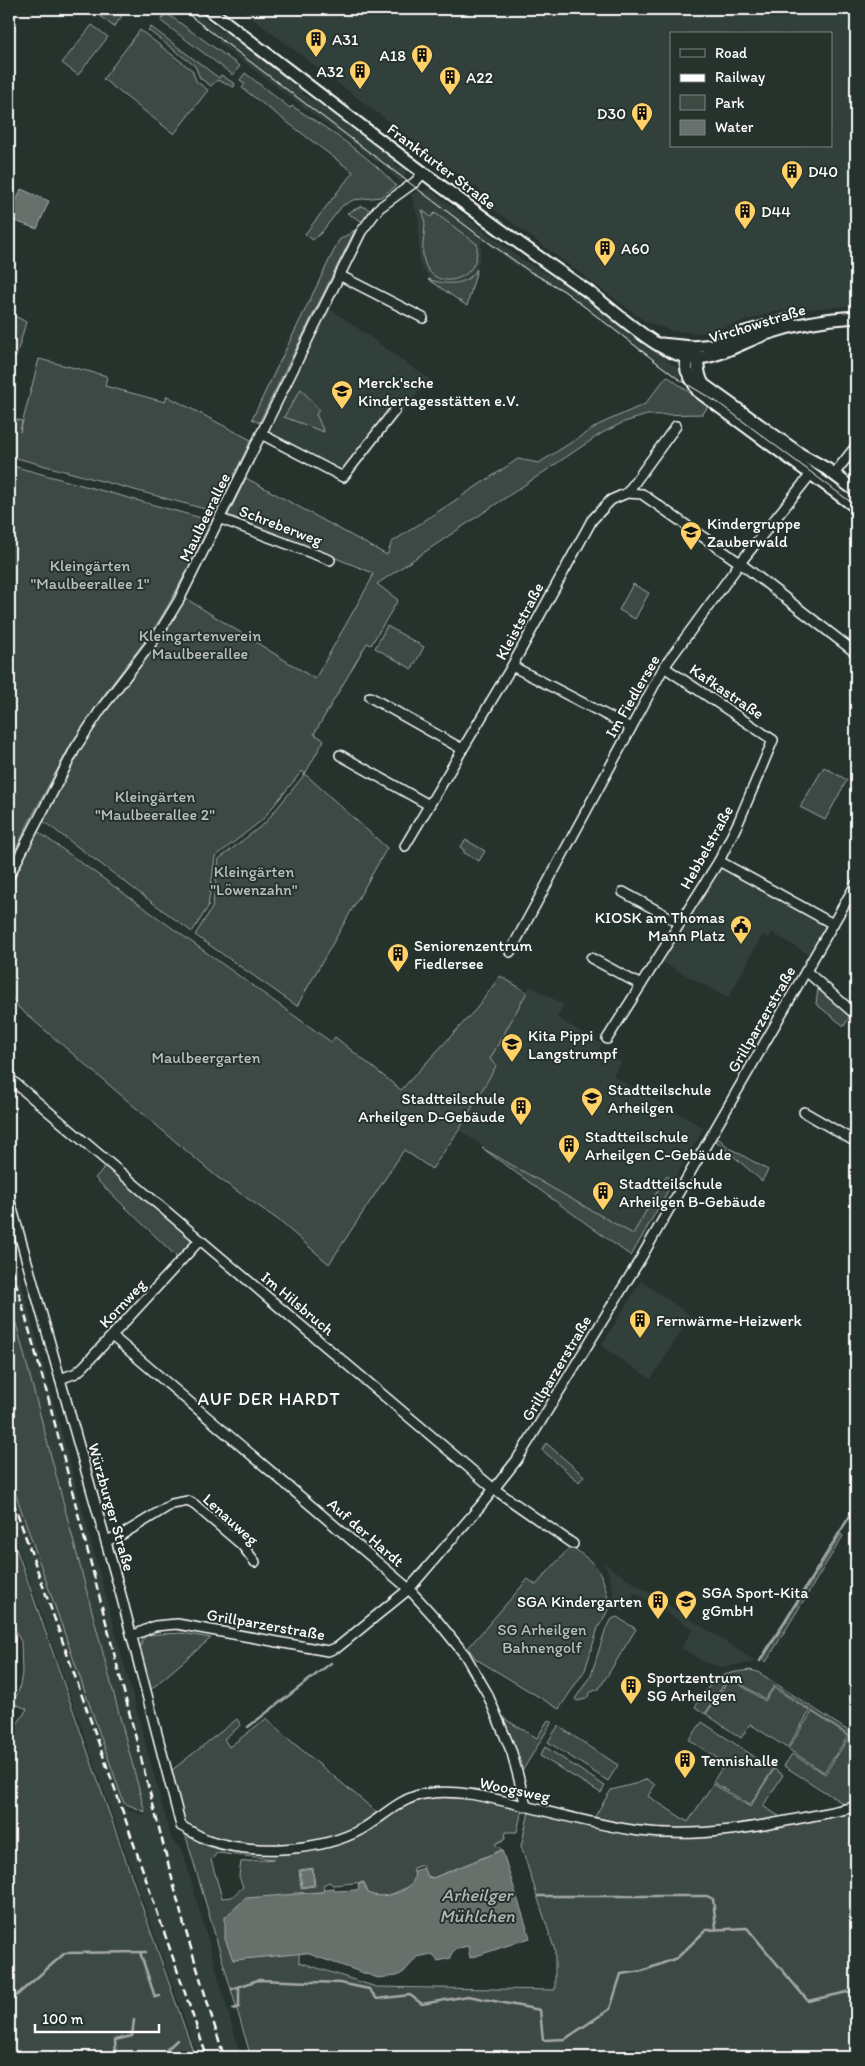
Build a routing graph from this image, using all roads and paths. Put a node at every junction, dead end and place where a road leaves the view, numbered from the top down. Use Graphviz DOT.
graph roads {
  1 [pos="208,9"];
  2 [pos="423,173"];
  3 [pos="339,275"];
  4 [pos="856,317"];
  5 [pos="422,318"];
  6 [pos="827,319"];
  7 [pos="688,352"];
  8 [pos="697,358"];
  9 [pos="395,410"];
  10 [pos="676,426"];
  11 [pos="261,434"];
  12 [pos="856,446"];
  13 [pos="815,470"];
  14 [pos="834,474"];
  15 [pos="856,490"];
  16 [pos="627,493"];
  17 [pos="856,507"];
  18 [pos="221,519"];
  19 [pos="330,560"];
  20 [pos="740,563"];
  21 [pos="856,654"];
  22 [pos="512,666"];
  23 [pos="664,667"];
  24 [pos="370,697"];
  25 [pos="631,728"];
  26 [pos="773,740"];
  27 [pos="462,749"];
  28 [pos="340,755"];
  29 [pos="429,805"];
  30 [pos="405,846"];
  31 [pos="719,861"];
  32 [pos="9,876"];
  33 [pos="856,884"];
  34 [pos="623,892"];
  35 [pos="680,922"];
  36 [pos="833,924"];
  37 [pos="510,952"];
  38 [pos="592,958"];
  39 [pos="806,971"];
  40 [pos="641,985"];
  41 [pos="856,1014"];
  42 [pos="607,1039"];
  43 [pos="9,1078"];
  44 [pos="804,1112"];
  45 [pos="856,1142"];
  46 [pos="9,1198"];
  47 [pos="200,1240"];
  48 [pos="112,1336"];
  49 [pos="60,1379"];
  50 [pos="494,1489"];
  51 [pos="106,1541"];
  52 [pos="573,1544"];
  53 [pos="255,1562"];
  54 [pos="409,1589"];
  55 [pos="132,1636"];
  56 [pos="526,1806"];
  57 [pos="856,1808"];
  58 [pos="181,1826"];
  1 -- 2 [label="main road, Frankfurter Straße"];
  2 -- 3 [label="street, Maulbeerallee"];
  2 -- 7 [label="main road, Frankfurter Straße"];
  3 -- 5 [label="street"];
  3 -- 11 [label="street, Maulbeerallee"];
  4 -- 6 [label="main road, Virchowstraße"];
  6 -- 7 [label="main road, Virchowstraße"];
  6 -- 8 [label="main road, Virchowstraße"];
  7 -- 8 [label="main road"];
  7 -- 13 [label="main road"];
  8 -- 13 [label="main road"];
  9 -- 11 [label="street"];
  10 -- 16 [label="street, Kleiststraße"];
  11 -- 18 [label="street, Maulbeerallee"];
  12 -- 14 [label="street"];
  13 -- 14 [label="main road"];
  13 -- 17 [label="main road"];
  13 -- 20 [label="street, Im Fiedlersee"];
  14 -- 15 [label="main road"];
  16 -- 20 [label="street"];
  16 -- 22 [label="street, Kleiststraße"];
  18 -- 19 [label="street, Schreberweg"];
  18 -- 32 [label="street, Maulbeerallee"];
  20 -- 21 [label="street"];
  20 -- 23 [label="street, Im Fiedlersee"];
  22 -- 25 [label="street"];
  22 -- 27 [label="street, Kleiststraße"];
  23 -- 25 [label="street, Im Fiedlersee"];
  23 -- 26 [label="street, Kafkastraße"];
  24 -- 27 [label="street"];
  25 -- 37 [label="street, Im Fiedlersee"];
  26 -- 31 [label="street, Hebbelstraße"];
  27 -- 29 [label="street, Kleiststraße"];
  28 -- 29 [label="street"];
  29 -- 30 [label="street, Kleiststraße"];
  31 -- 35 [label="street, Hebbelstraße"];
  31 -- 36 [label="street"];
  33 -- 36 [label="street, Grillparzerstraße"];
  34 -- 35 [label="street"];
  35 -- 40 [label="street, Hebbelstraße"];
  36 -- 39 [label="street, Grillparzerstraße"];
  38 -- 40 [label="street"];
  39 -- 41 [label="street"];
  39 -- 50 [label="street, Grillparzerstraße"];
  40 -- 42 [label="street, Hebbelstraße"];
  43 -- 47 [label="street, Im Hilsbruch"];
  44 -- 45 [label="street"];
  46 -- 49 [label="street, Würzburger Straße"];
  47 -- 48 [label="street, Kornweg"];
  47 -- 50 [label="street, Im Hilsbruch"];
  48 -- 49 [label="street, Kornweg"];
  48 -- 54 [label="street, Auf der Hardt"];
  49 -- 51 [label="street, Würzburger Straße"];
  50 -- 52 [label="street, Im Hilsbruch"];
  50 -- 54 [label="street, Grillparzerstraße"];
  51 -- 53 [label="street, Lenauweg"];
  51 -- 55 [label="street, Würzburger Straße"];
  54 -- 55 [label="street, Grillparzerstraße"];
  54 -- 56 [label="street, Auf der Hardt"];
  55 -- 58 [label="street, Würzburger Straße"];
  56 -- 57 [label="street, Woogsweg"];
  56 -- 58 [label="street, Woogsweg"];
}
